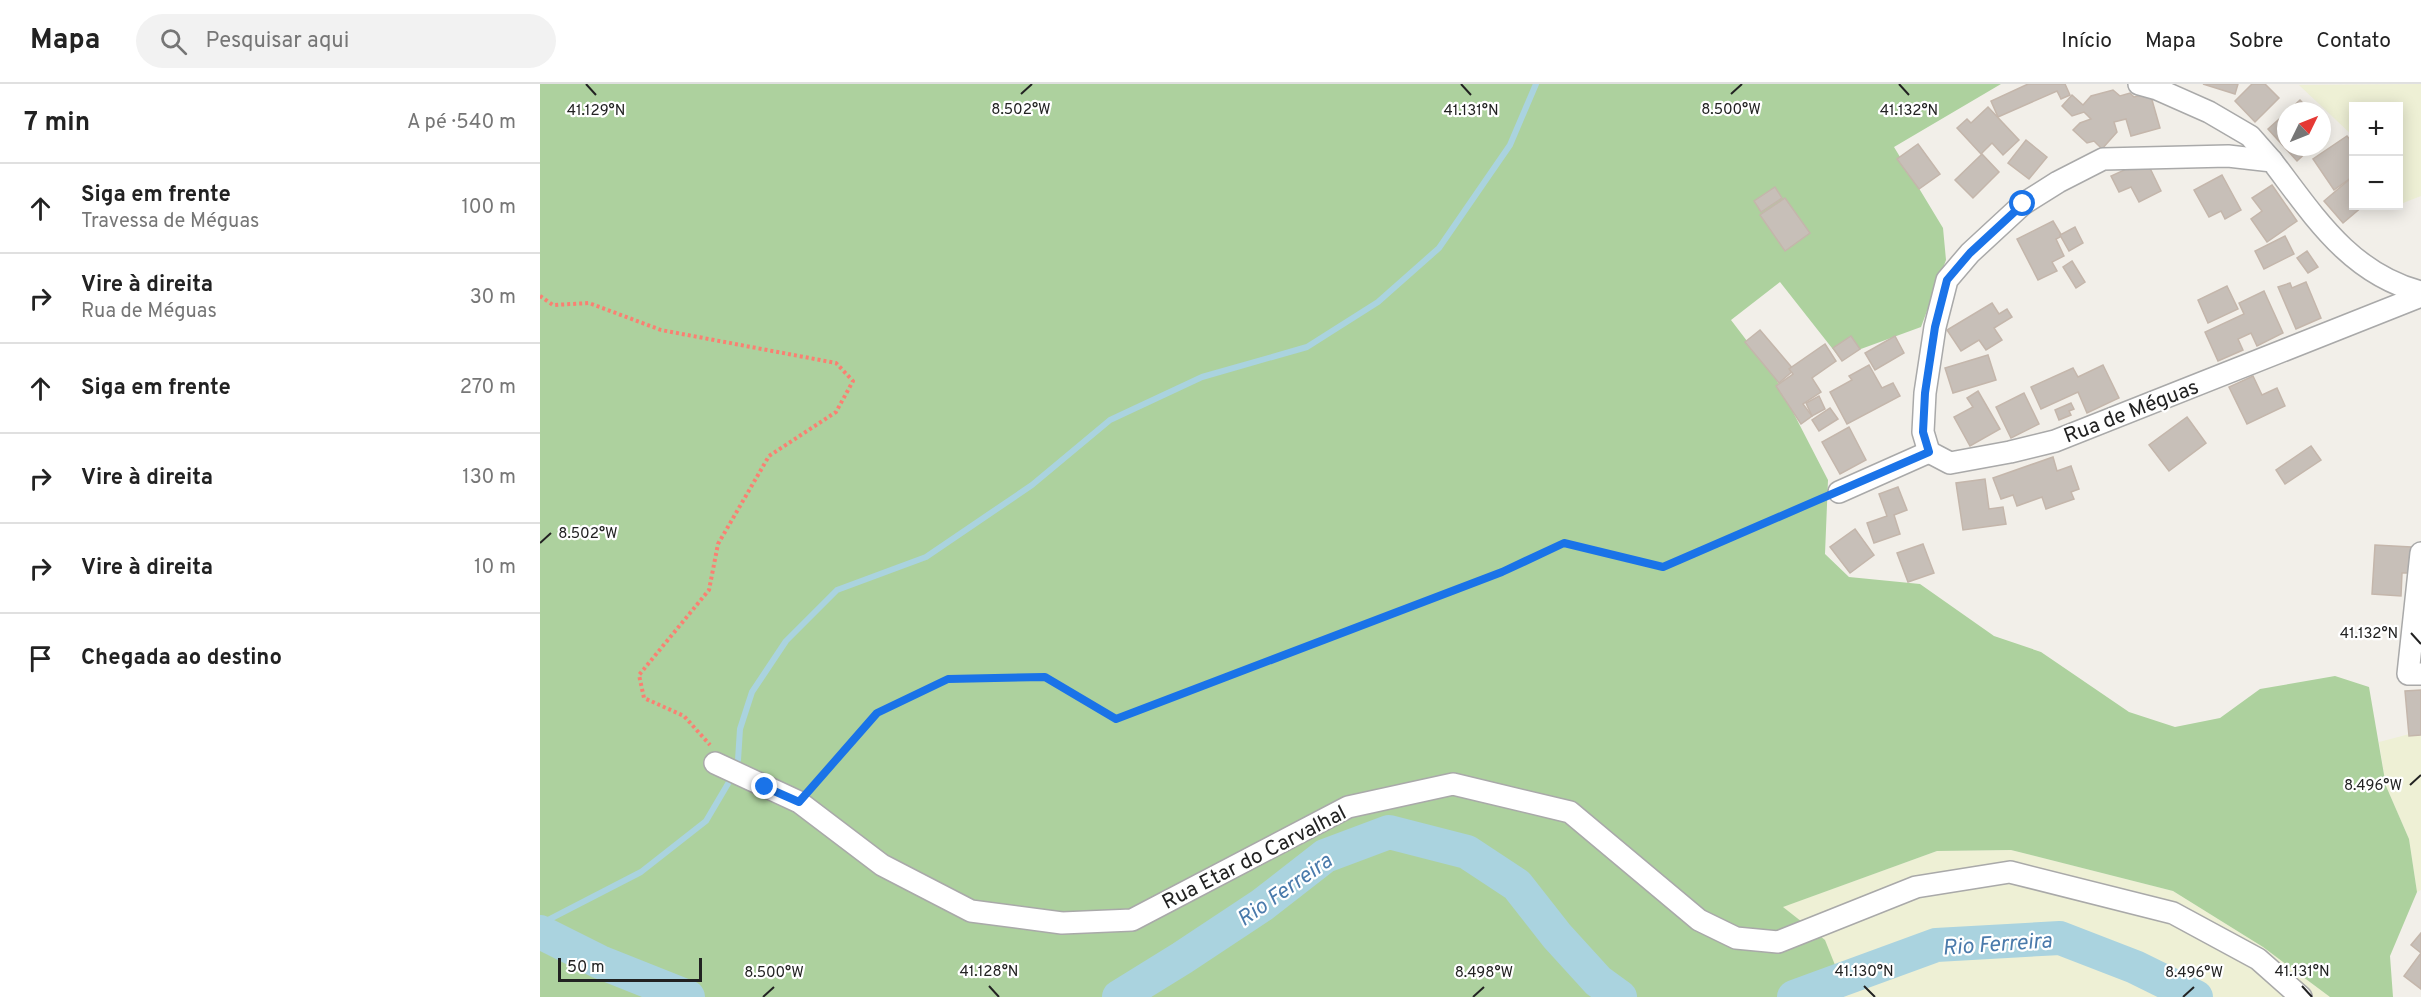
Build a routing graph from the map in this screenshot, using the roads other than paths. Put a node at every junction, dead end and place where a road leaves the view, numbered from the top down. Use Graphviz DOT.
graph roads {
  1 [pos="2139,84"];
  2 [pos="2272,161"];
  3 [pos="2421,292"];
  4 [pos="2421,296"];
  5 [pos="1929,452"];
  6 [pos="1839,492"];
  7 [pos="2421,554"];
  8 [pos="2421,674"];
  9 [pos="715,763"];
  10 [pos="2301,997"];
  1 -- 2 [label="street"];
  2 -- 3 [label="street"];
  2 -- 5 [label="street"];
  4 -- 5 [label="street, Rua de Méguas"];
  5 -- 6 [label="street"];
  7 -- 8 [label="street"];
  9 -- 10 [label="street, Rua Etar do Carvalhal"];
}
